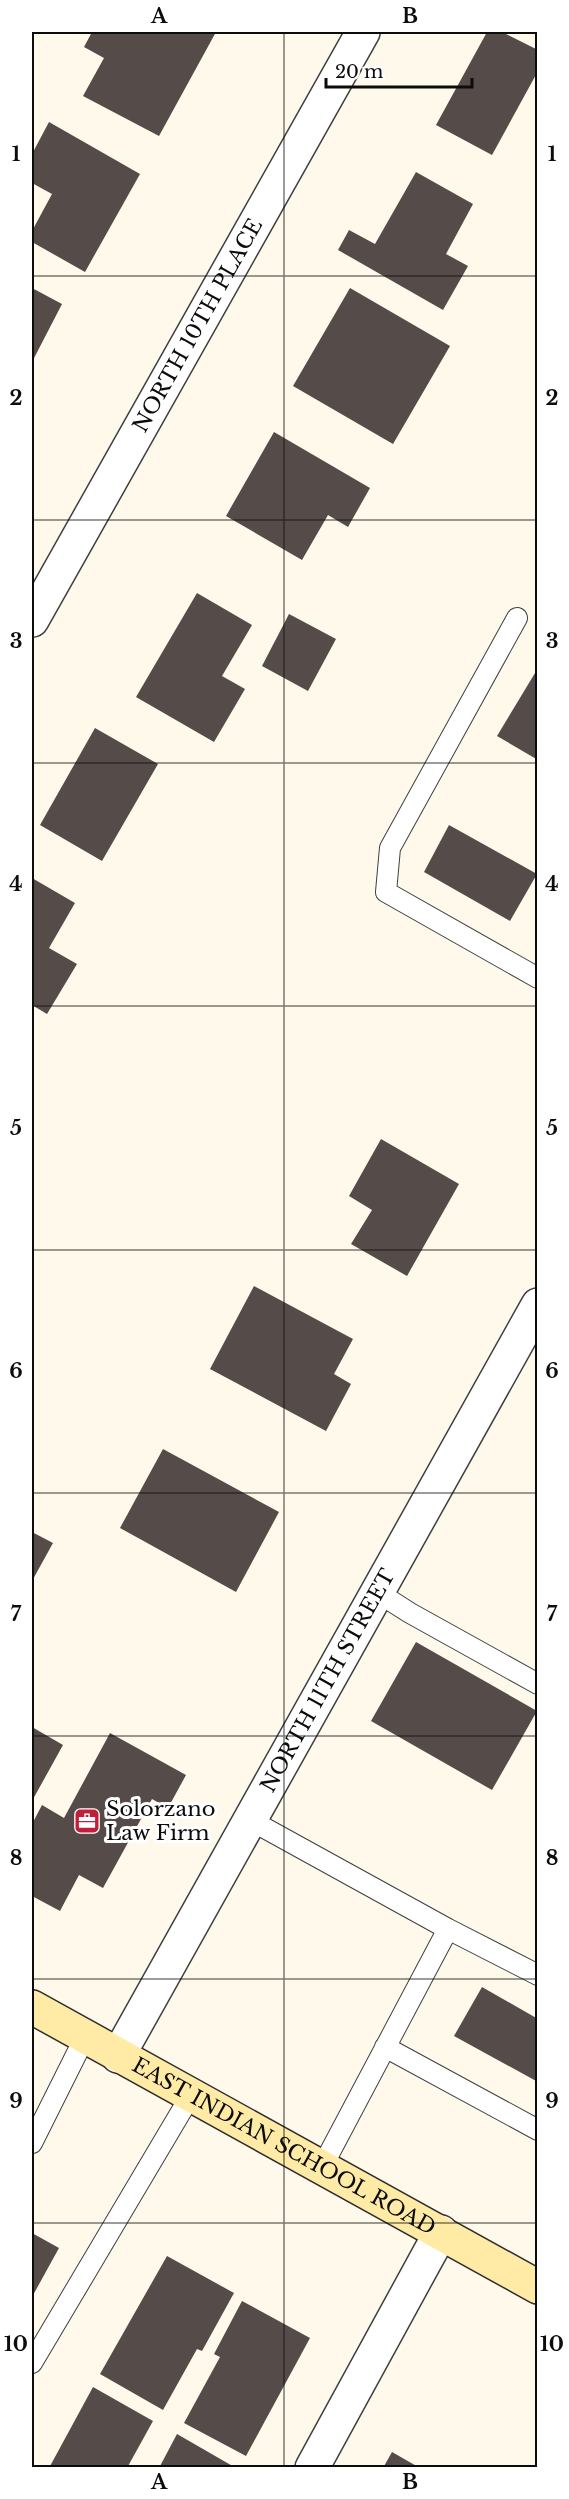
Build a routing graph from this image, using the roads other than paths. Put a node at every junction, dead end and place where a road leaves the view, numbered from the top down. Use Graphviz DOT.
graph roads {
  1 [pos="363,32"];
  2 [pos="517,618"];
  3 [pos="32,620"];
  4 [pos="537,978"];
  5 [pos="537,1305"];
  6 [pos="377,1592"];
  7 [pos="537,1684"];
  8 [pos="250,1820"];
  9 [pos="448,1929"];
  10 [pos="537,1975"];
  11 [pos="32,2007"];
  12 [pos="85,2037"];
  13 [pos="385,2047"];
  14 [pos="118,2056"];
  15 [pos="191,2095"];
  16 [pos="537,2130"];
  17 [pos="32,2143"];
  18 [pos="322,2167"];
  19 [pos="441,2232"];
  20 [pos="537,2287"];
  21 [pos="32,2363"];
  22 [pos="312,2468"];
  1 -- 3 [label="street, NORTH 10TH PLACE"];
  2 -- 4 [label="lane"];
  5 -- 6 [label="street, NORTH 11TH STREET"];
  6 -- 7 [label="lane"];
  6 -- 8 [label="street, NORTH 11TH STREET"];
  8 -- 9 [label="lane"];
  8 -- 14 [label="street, NORTH 11TH STREET"];
  9 -- 10 [label="lane"];
  9 -- 13 [label="lane"];
  11 -- 12 [label="main road, EAST INDIAN SCHOOL ROAD"];
  12 -- 14 [label="main road, EAST INDIAN SCHOOL ROAD"];
  12 -- 17 [label="lane"];
  13 -- 16 [label="lane"];
  13 -- 18 [label="lane"];
  14 -- 15 [label="main road, EAST INDIAN SCHOOL ROAD"];
  15 -- 18 [label="main road, EAST INDIAN SCHOOL ROAD"];
  15 -- 21 [label="lane"];
  18 -- 19 [label="main road, EAST INDIAN SCHOOL ROAD"];
  19 -- 20 [label="main road, EAST INDIAN SCHOOL ROAD"];
  19 -- 22 [label="street"];
}
